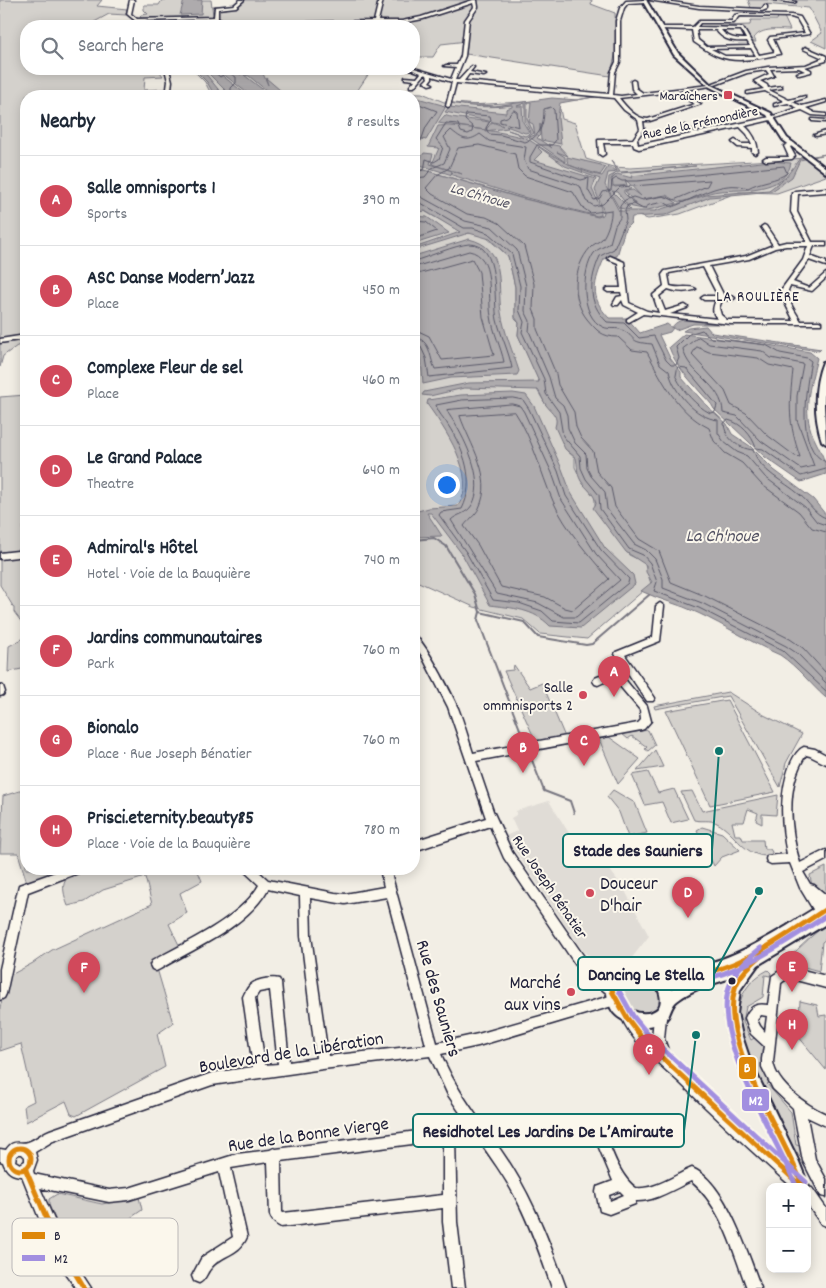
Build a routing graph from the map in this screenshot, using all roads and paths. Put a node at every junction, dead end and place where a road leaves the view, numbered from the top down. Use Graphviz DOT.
graph roads {
  1 [pos="132,0"];
  2 [pos="242,0"];
  3 [pos="381,0"];
  4 [pos="651,0"];
  5 [pos="692,0"];
  6 [pos="726,0"];
  7 [pos="776,0"];
  8 [pos="782,0"];
  9 [pos="475,1"];
  10 [pos="644,1"];
  11 [pos="794,2"];
  12 [pos="765,6"];
  13 [pos="691,7"];
  14 [pos="781,7"];
  15 [pos="727,9"];
  16 [pos="216,18"];
  17 [pos="137,20"];
  18 [pos="220,20"];
  19 [pos="376,20"];
  20 [pos="405,20"];
  21 [pos="661,28"];
  22 [pos="694,28"];
  23 [pos="718,29"];
  24 [pos="749,40"];
  25 [pos="753,47"];
  26 [pos="707,48"];
  27 [pos="805,48"];
  28 [pos="759,56"];
  29 [pos="826,59"];
  30 [pos="446,66"];
  31 [pos="458,66"];
  32 [pos="800,66"];
  33 [pos="472,67"];
  34 [pos="767,68"];
  35 [pos="440,70"];
  36 [pos="420,72"];
  37 [pos="468,73"];
  38 [pos="427,74"];
  39 [pos="799,74"];
  40 [pos="168,75"];
  41 [pos="484,75"];
  42 [pos="407,78"];
  43 [pos="444,78"];
  44 [pos="418,80"];
  45 [pos="454,81"];
  46 [pos="461,81"];
  47 [pos="431,84"];
  48 [pos="633,84"];
  49 [pos="711,85"];
  50 [pos="412,86"];
  51 [pos="439,86"];
  52 [pos="780,87"];
  53 [pos="766,89"];
  54 [pos="169,90"];
  55 [pos="673,90"];
  56 [pos="749,93"];
  57 [pos="638,95"];
  58 [pos="614,97"];
  59 [pos="803,97"];
  60 [pos="790,101"];
  61 [pos="826,101"];
  62 [pos="776,105"];
  63 [pos="448,106"];
  64 [pos="804,108"];
  65 [pos="826,115"];
  66 [pos="772,117"];
  67 [pos="640,120"];
  68 [pos="814,120"];
  69 [pos="826,121"];
  70 [pos="741,125"];
  71 [pos="686,126"];
  72 [pos="826,132"];
  73 [pos="695,135"];
  74 [pos="816,135"];
  75 [pos="635,141"];
  76 [pos="735,142"];
  77 [pos="792,144"];
  78 [pos="755,149"];
  79 [pos="602,154"];
  80 [pos="792,156"];
  81 [pos="766,159"];
  82 [pos="826,171"];
  83 [pos="826,190"];
  84 [pos="764,227"];
  85 [pos="811,244"];
  86 [pos="826,244"];
  87 [pos="776,246"];
  88 [pos="807,257"];
  89 [pos="610,258"];
  90 [pos="826,264"];
  91 [pos="704,265"];
  92 [pos="826,275"];
  93 [pos="788,283"];
  94 [pos="667,287"];
  95 [pos="694,289"];
  96 [pos="608,290"];
  97 [pos="623,290"];
  98 [pos="624,298"];
  99 [pos="704,298"];
  100 [pos="732,298"];
  101 [pos="721,299"];
  102 [pos="616,304"];
  103 [pos="685,307"];
  104 [pos="644,313"];
  105 [pos="663,314"];
  106 [pos="629,320"];
  107 [pos="649,322"];
  108 [pos="726,322"];
  109 [pos="798,322"];
  110 [pos="819,323"];
  111 [pos="20,337"];
  112 [pos="0,341"];
  113 [pos="826,364"];
  114 [pos="826,396"];
  115 [pos="826,418"];
  116 [pos="826,441"];
  117 [pos="20,554"];
  118 [pos="0,556"];
  119 [pos="660,606"];
  120 [pos="420,647"];
  121 [pos="598,681"];
  122 [pos="650,698"];
  123 [pos="470,758"];
  124 [pos="826,760"];
  125 [pos="492,821"];
  126 [pos="420,844"];
  127 [pos="826,855"];
  128 [pos="793,858"];
  129 [pos="771,859"];
  130 [pos="797,870"];
  131 [pos="61,875"];
  132 [pos="255,875"];
  133 [pos="387,875"];
  134 [pos="265,884"];
  135 [pos="806,885"];
  136 [pos="391,891"];
  137 [pos="305,892"];
  138 [pos="825,910"];
  139 [pos="754,959"];
  140 [pos="581,960"];
  141 [pos="156,964"];
  142 [pos="653,972"];
  143 [pos="619,974"];
  144 [pos="826,982"];
  145 [pos="0,994"];
  146 [pos="614,996"];
  147 [pos="667,1001"];
  148 [pos="773,1011"];
  149 [pos="626,1016"];
  150 [pos="660,1017"];
  151 [pos="770,1044"];
  152 [pos="434,1050"];
  153 [pos="666,1060"];
  154 [pos="323,1063"];
  155 [pos="284,1068"];
  156 [pos="260,1071"];
  157 [pos="798,1104"];
  158 [pos="826,1120"];
  159 [pos="477,1127"];
  160 [pos="598,1131"];
  161 [pos="448,1134"];
  162 [pos="28,1149"];
  163 [pos="274,1154"];
  164 [pos="5,1156"];
  165 [pos="224,1164"];
  166 [pos="28,1174"];
  167 [pos="797,1183"];
  168 [pos="801,1183"];
  169 [pos="622,1184"];
  170 [pos="826,1191"];
  171 [pos="632,1194"];
  172 [pos="811,1198"];
  173 [pos="449,1201"];
  174 [pos="46,1218"];
  175 [pos="826,1219"];
  176 [pos="76,1276"];
  177 [pos="199,1276"];
  178 [pos="84,1288"];
  179 [pos="458,1288"];
  180 [pos="559,1288"];
  181 [pos="754,1288"];
  1 -- 17 [label="street"];
  2 -- 16 [label="street"];
  3 -- 19 [label="street"];
  4 -- 13 [label="street"];
  5 -- 13 [label="street"];
  6 -- 15 [label="street"];
  7 -- 8 [label="street"];
  8 -- 11 [label="street"];
  8 -- 14 [label="street"];
  9 -- 20 [label="street"];
  9 -- 31 [label="street"];
  10 -- 21 [label="main road"];
  10 -- 58 [label="street"];
  12 -- 15 [label="street"];
  13 -- 15 [label="street"];
  16 -- 17 [label="street"];
  16 -- 18 [label="street"];
  21 -- 22 [label="street"];
  21 -- 49 [label="main road"];
  22 -- 23 [label="street"];
  22 -- 26 [label="street"];
  22 -- 28 [label="street"];
  23 -- 24 [label="street"];
  23 -- 24 [label="street"];
  24 -- 25 [label="street"];
  25 -- 26 [label="street"];
  25 -- 28 [label="street"];
  26 -- 28 [label="street"];
  27 -- 29 [label="street"];
  28 -- 34 [label="street"];
  29 -- 32 [label="street"];
  30 -- 31 [label="street"];
  31 -- 45 [label="street"];
  32 -- 34 [label="street"];
  32 -- 39 [label="street"];
  33 -- 37 [label="street"];
  34 -- 49 [label="street"];
  34 -- 53 [label="street"];
  35 -- 38 [label="street"];
  36 -- 38 [label="street"];
  37 -- 41 [label="street"];
  37 -- 46 [label="street"];
  38 -- 43 [label="street"];
  38 -- 44 [label="street"];
  38 -- 47 [label="street"];
  40 -- 54 [label="street"];
  42 -- 44 [label="street"];
  43 -- 45 [label="street"];
  43 -- 51 [label="street"];
  44 -- 50 [label="street"];
  45 -- 46 [label="street"];
  45 -- 63 [label="street"];
  46 -- 58 [label="street"];
  48 -- 57 [label="street"];
  49 -- 55 [label="street"];
  49 -- 66 [label="main road"];
  52 -- 53 [label="street"];
  53 -- 56 [label="street"];
  53 -- 60 [label="street"];
  55 -- 57 [label="street"];
  55 -- 67 [label="street"];
  57 -- 58 [label="street"];
  58 -- 67 [label="street, Rue de la Frémondière"];
  59 -- 60 [label="street"];
  60 -- 62 [label="street"];
  60 -- 64 [label="street"];
  61 -- 64 [label="street, Rue de la Frémondière"];
  64 -- 65 [label="street"];
  64 -- 66 [label="street, Rue de la Frémondière"];
  66 -- 70 [label="street, Rue de la Frémondière"];
  66 -- 77 [label="main road"];
  67 -- 75 [label="street, Rue de la Frémondière"];
  68 -- 69 [label="street"];
  70 -- 73 [label="street, Rue de la Frémondière"];
  70 -- 78 [label="street"];
  71 -- 73 [label="street"];
  72 -- 74 [label="street"];
  73 -- 75 [label="street, Rue de la Frémondière"];
  75 -- 79 [label="street"];
  76 -- 78 [label="street"];
  77 -- 80 [label="street"];
  77 -- 82 [label="main road"];
  80 -- 81 [label="street"];
  83 -- 85 [label="street"];
  84 -- 87 [label="street"];
  85 -- 86 [label="street"];
  85 -- 87 [label="street"];
  85 -- 88 [label="street"];
  87 -- 91 [label="street"];
  88 -- 90 [label="street"];
  88 -- 93 [label="street"];
  89 -- 97 [label="street"];
  91 -- 94 [label="street"];
  91 -- 101 [label="street"];
  92 -- 93 [label="street"];
  93 -- 109 [label="street"];
  94 -- 95 [label="street"];
  94 -- 105 [label="street"];
  96 -- 97 [label="street"];
  97 -- 98 [label="street"];
  98 -- 102 [label="street"];
  98 -- 104 [label="street"];
  99 -- 101 [label="street"];
  100 -- 101 [label="street"];
  101 -- 108 [label="street"];
  103 -- 105 [label="street"];
  104 -- 105 [label="street"];
  104 -- 106 [label="street"];
  104 -- 107 [label="street"];
  105 -- 108 [label="street"];
  108 -- 109 [label="street"];
  109 -- 110 [label="street"];
  111 -- 112 [label="street"];
  113 -- 116 [label="main road"];
  114 -- 115 [label="main road"];
  117 -- 118 [label="street"];
  119 -- 122 [label="street"];
  120 -- 123 [label="street, Rue Joseph Bénatier"];
  121 -- 123 [label="street"];
  123 -- 125 [label="street, Rue Joseph Bénatier"];
  124 -- 128 [label="street"];
  125 -- 126 [label="street"];
  125 -- 140 [label="street, Rue Joseph Bénatier"];
  127 -- 130 [label="street"];
  128 -- 129 [label="street"];
  128 -- 130 [label="street"];
  130 -- 135 [label="street"];
  131 -- 145 [label="street"];
  132 -- 134 [label="street"];
  133 -- 136 [label="street, Rue des Sauniers"];
  134 -- 137 [label="street"];
  134 -- 141 [label="street"];
  135 -- 138 [label="street"];
  136 -- 137 [label="street"];
  136 -- 152 [label="street, Rue des Sauniers"];
  137 -- 154 [label="street"];
  138 -- 139 [label="main road"];
  138 -- 142 [label="main road"];
  139 -- 147 [label="main road"];
  139 -- 168 [label="main road"];
  140 -- 143 [label="street, Rue Joseph Bénatier"];
  140 -- 146 [label="street, Rue Joseph Bénatier"];
  142 -- 143 [label="main road"];
  142 -- 147 [label="main road"];
  143 -- 146 [label="main road"];
  144 -- 148 [label="street"];
  146 -- 149 [label="main road"];
  146 -- 152 [label="street, Boulevard de la Libération"];
  147 -- 150 [label="main road"];
  148 -- 151 [label="street"];
  148 -- 151 [label="street"];
  149 -- 150 [label="main road"];
  149 -- 153 [label="street"];
  150 -- 153 [label="street"];
  151 -- 157 [label="street"];
  152 -- 154 [label="street, Boulevard de la Libération"];
  152 -- 159 [label="street, Rue des Sauniers"];
  153 -- 167 [label="street"];
  154 -- 155 [label="street, Boulevard de la Libération"];
  155 -- 156 [label="street, Boulevard de la Libération"];
  155 -- 156 [label="street"];
  156 -- 162 [label="street, Boulevard de la Libération"];
  157 -- 158 [label="street"];
  157 -- 170 [label="street"];
  159 -- 161 [label="street, Rue de la Bonne Vierge"];
  159 -- 180 [label="street, Rue des Sauniers"];
  160 -- 169 [label="street"];
  161 -- 163 [label="street, Rue de la Bonne Vierge"];
  161 -- 173 [label="street"];
  162 -- 164 [label="street, Boulevard de la Libération"];
  162 -- 166 [label="street"];
  163 -- 165 [label="street, Rue de la Bonne Vierge"];
  163 -- 173 [label="street"];
  164 -- 166 [label="street, Rue de la Bonne Vierge"];
  165 -- 166 [label="street, Rue de la Bonne Vierge"];
  165 -- 177 [label="street"];
  166 -- 174 [label="street"];
  169 -- 171 [label="street"];
  169 -- 171 [label="street"];
  171 -- 181 [label="street"];
  172 -- 175 [label="street"];
  173 -- 179 [label="street"];
  176 -- 178 [label="street"];
}
